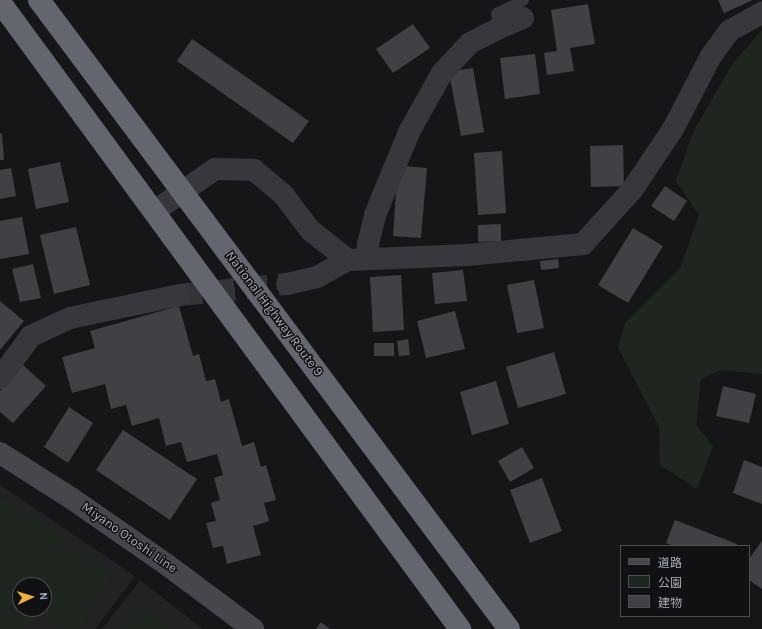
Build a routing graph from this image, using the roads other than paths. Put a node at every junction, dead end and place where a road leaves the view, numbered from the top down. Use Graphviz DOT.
graph roads {
  1 [pos="39,0"];
  2 [pos="0,2"];
  3 [pos="523,9"];
  4 [pos="762,13"];
  5 [pos="182,190"];
  6 [pos="155,211"];
  7 [pos="358,259"];
  8 [pos="287,284"];
  9 [pos="180,295"];
  10 [pos="0,378"];
  11 [pos="0,453"];
  12 [pos="253,629"];
  13 [pos="460,629"];
  14 [pos="509,629"];
  1 -- 5 [label="highway, National Highway Route 9"];
  2 -- 6 [label="highway"];
  3 -- 7 [label="street"];
  4 -- 7 [label="street"];
  5 -- 6 [label="street"];
  5 -- 7 [label="street"];
  5 -- 14 [label="highway, National Highway Route 9"];
  6 -- 13 [label="highway"];
  7 -- 8 [label="street"];
  9 -- 10 [label="street"];
  11 -- 12 [label="main road, Miyano Otoshi Line"];
}
